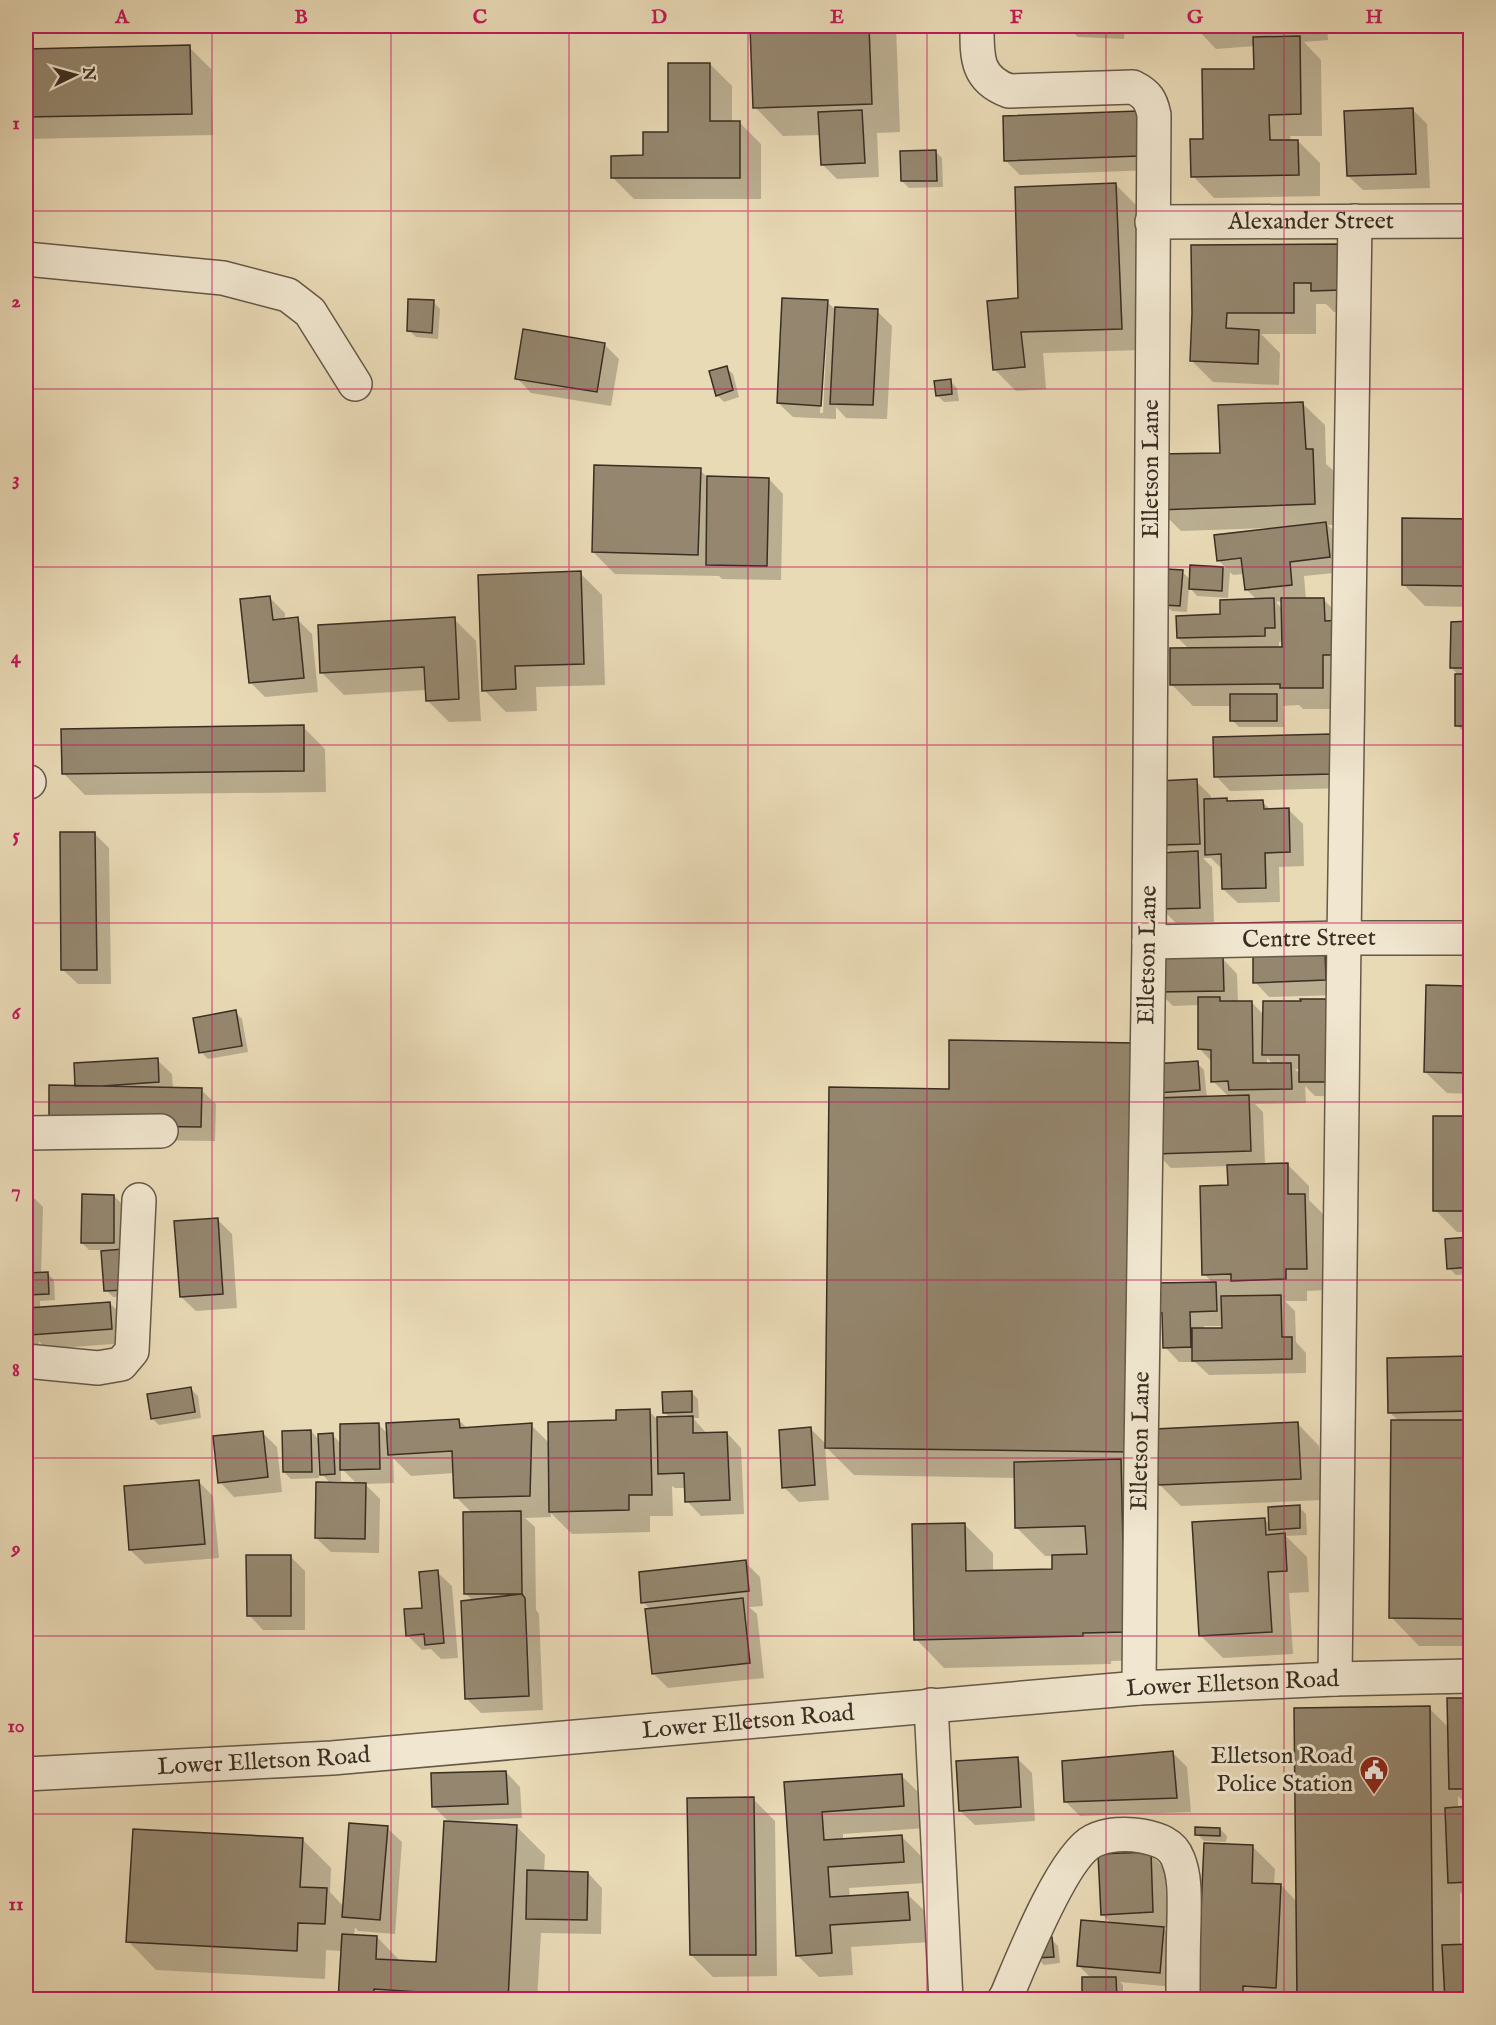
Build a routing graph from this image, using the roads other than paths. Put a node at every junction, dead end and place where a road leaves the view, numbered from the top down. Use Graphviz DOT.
graph roads {
  1 [pos="977,26"];
  2 [pos="1355,221"];
  3 [pos="1470,221"];
  4 [pos="1152,222"];
  5 [pos="26,259"];
  6 [pos="355,384"];
  7 [pos="1344,938"];
  8 [pos="1470,938"];
  9 [pos="1149,942"];
  10 [pos="161,1131"];
  11 [pos="26,1133"];
  12 [pos="139,1200"];
  13 [pos="26,1362"];
  14 [pos="1470,1676"];
  15 [pos="1335,1679"];
  16 [pos="1139,1688"];
  17 [pos="931,1705"];
  18 [pos="26,1774"];
  19 [pos="946,2000"];
  20 [pos="1004,2000"];
  21 [pos="1183,2000"];
  1 -- 4 [label="street, Elletson Lane"];
  2 -- 3 [label="street, Alexander Street"];
  2 -- 4 [label="street, Alexander Street"];
  2 -- 7 [label="street"];
  4 -- 9 [label="street, Elletson Lane"];
  5 -- 6 [label="street"];
  7 -- 8 [label="street, Centre Street"];
  7 -- 9 [label="street, Centre Street"];
  7 -- 15 [label="street"];
  9 -- 16 [label="street, Elletson Lane"];
  10 -- 11 [label="street"];
  12 -- 13 [label="street"];
  14 -- 15 [label="street, Lower Elletson Road"];
  15 -- 16 [label="street, Lower Elletson Road"];
  16 -- 17 [label="street, Lower Elletson Road"];
  17 -- 18 [label="street, Lower Elletson Road"];
  17 -- 19 [label="street"];
  20 -- 21 [label="street"];
}
